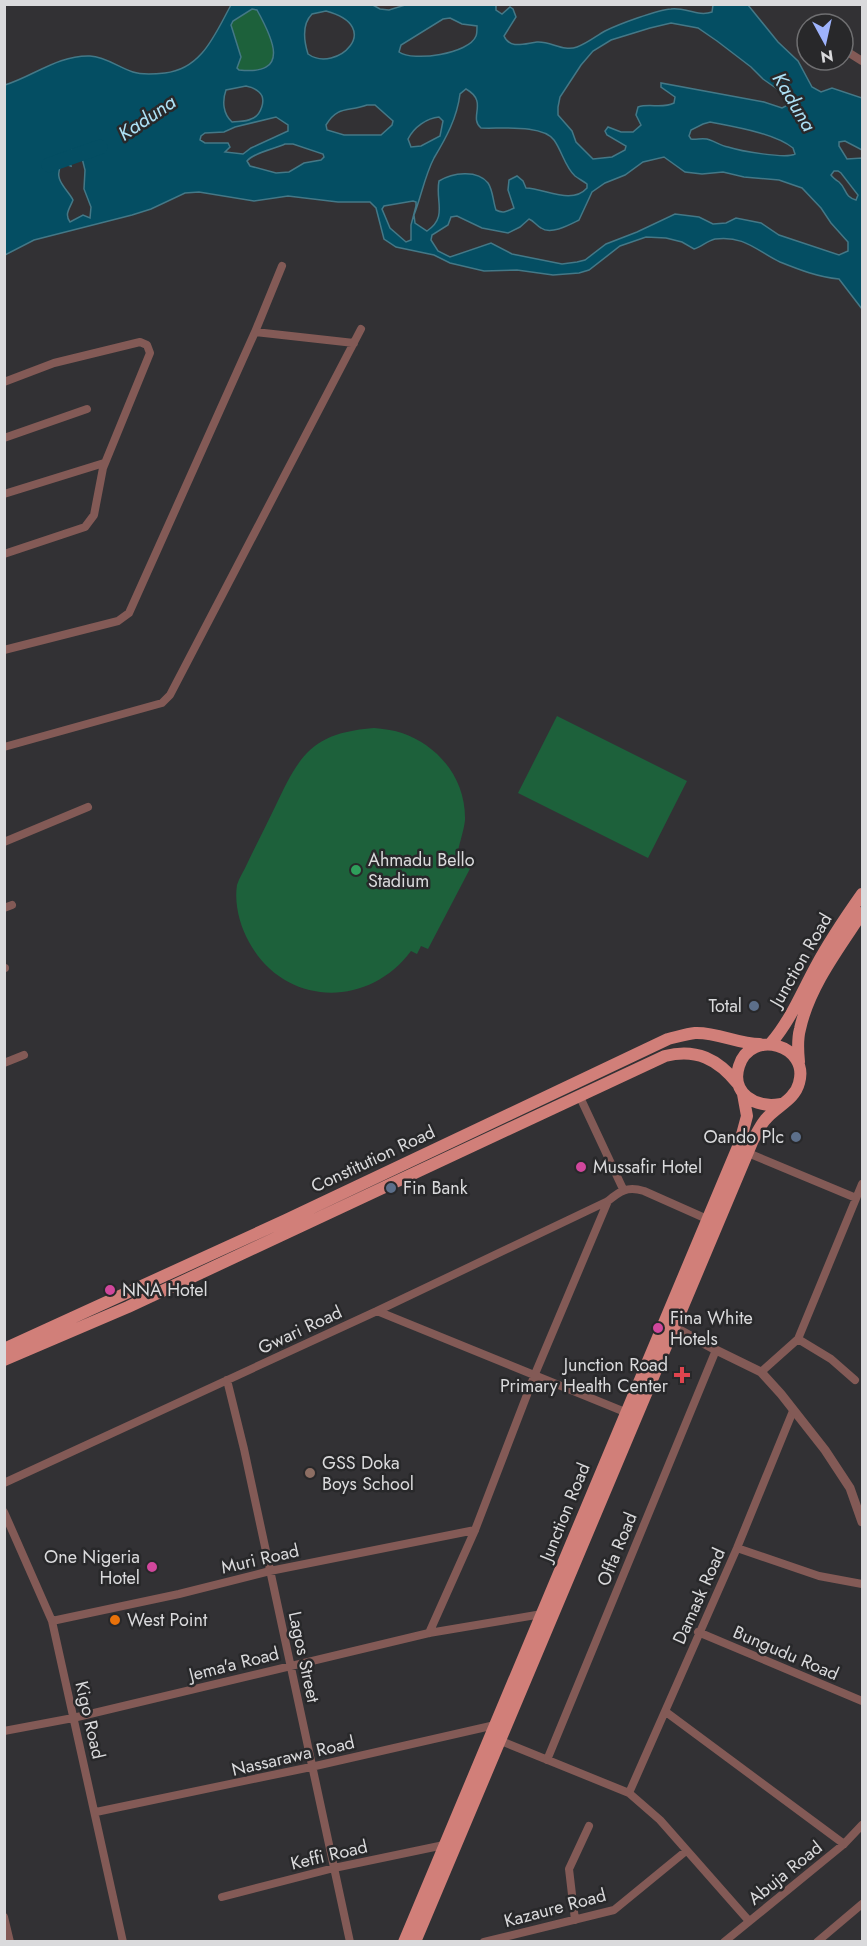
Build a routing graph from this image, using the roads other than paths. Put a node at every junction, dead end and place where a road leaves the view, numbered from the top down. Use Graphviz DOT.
graph roads {
  1 [pos="282,266"];
  2 [pos="361,329"];
  3 [pos="255,332"];
  4 [pos="354,343"];
  5 [pos="4,382"];
  6 [pos="87,409"];
  7 [pos="4,438"];
  8 [pos="104,463"];
  9 [pos="4,494"];
  10 [pos="4,554"];
  11 [pos="4,650"];
  12 [pos="4,747"];
  13 [pos="88,807"];
  14 [pos="4,842"];
  15 [pos="862,894"];
  16 [pos="862,913"];
  17 [pos="766,1044"];
  18 [pos="24,1055"];
  19 [pos="4,1063"];
  20 [pos="799,1064"];
  21 [pos="741,1089"];
  22 [pos="579,1095"];
  23 [pos="780,1104"];
  24 [pos="748,1153"];
  25 [pos="392,1176"];
  26 [pos="862,1184"];
  27 [pos="623,1189"];
  28 [pos="856,1198"];
  29 [pos="608,1202"];
  30 [pos="707,1219"];
  31 [pos="377,1311"];
  32 [pos="674,1327"];
  33 [pos="798,1339"];
  34 [pos="4,1348"];
  35 [pos="716,1350"];
  36 [pos="4,1360"];
  37 [pos="761,1372"];
  38 [pos="535,1374"];
  39 [pos="227,1380"];
  40 [pos="855,1380"];
  41 [pos="793,1411"];
  42 [pos="625,1412"];
  43 [pos="4,1483"];
  44 [pos="4,1512"];
  45 [pos="862,1522"];
  46 [pos="475,1530"];
  47 [pos="737,1548"];
  48 [pos="270,1571"];
  49 [pos="862,1584"];
  50 [pos="542,1614"];
  51 [pos="52,1621"];
  52 [pos="698,1632"];
  53 [pos="429,1633"];
  54 [pos="291,1666"];
  55 [pos="862,1701"];
  56 [pos="666,1712"];
  57 [pos="74,1718"];
  58 [pos="495,1725"];
  59 [pos="4,1731"];
  60 [pos="501,1741"];
  61 [pos="547,1760"];
  62 [pos="311,1767"];
  63 [pos="629,1793"];
  64 [pos="96,1812"];
  65 [pos="862,1825"];
  66 [pos="589,1826"];
  67 [pos="844,1844"];
  68 [pos="444,1845"];
  69 [pos="687,1851"];
  70 [pos="334,1868"];
  71 [pos="222,1897"];
  72 [pos="862,1904"];
  73 [pos="4,1917"];
  74 [pos="576,1920"];
  75 [pos="749,1921"];
  76 [pos="10,1941"];
  77 [pos="123,1941"];
  78 [pos="350,1941"];
  79 [pos="404,1941"];
  80 [pos="415,1941"];
  81 [pos="484,1941"];
  82 [pos="724,1941"];
  83 [pos="817,1941"];
  1 -- 3 [label="street"];
  2 -- 4 [label="street"];
  3 -- 4 [label="street"];
  3 -- 11 [label="street"];
  4 -- 12 [label="street"];
  5 -- 8 [label="street"];
  6 -- 7 [label="street"];
  8 -- 9 [label="street"];
  8 -- 10 [label="street"];
  13 -- 14 [label="street"];
  15 -- 17 [label="main road, Junction Road"];
  16 -- 20 [label="main road, Junction Road"];
  17 -- 20 [label="main road"];
  17 -- 21 [label="main road"];
  17 -- 25 [label="main road, Constitution Road"];
  18 -- 19 [label="street"];
  20 -- 23 [label="main road"];
  21 -- 22 [label="main road, Constitution Road"];
  21 -- 23 [label="main road"];
  21 -- 30 [label="main road, Junction Road"];
  22 -- 25 [label="main road, Constitution Road"];
  22 -- 27 [label="street"];
  23 -- 24 [label="main road, Junction Road"];
  24 -- 28 [label="street"];
  24 -- 32 [label="main road, Junction Road"];
  25 -- 34 [label="main road, Constitution Road"];
  25 -- 36 [label="main road, Constitution Road"];
  26 -- 28 [label="street"];
  27 -- 29 [label="street, Gwari Road"];
  27 -- 30 [label="street"];
  28 -- 33 [label="street"];
  29 -- 31 [label="street, Gwari Road"];
  29 -- 38 [label="street, Gwari Road"];
  30 -- 42 [label="main road, Junction Road"];
  31 -- 38 [label="street"];
  31 -- 39 [label="street, Gwari Road"];
  32 -- 35 [label="street"];
  32 -- 60 [label="main road, Junction Road"];
  33 -- 37 [label="street"];
  33 -- 40 [label="street"];
  35 -- 37 [label="street"];
  35 -- 61 [label="street, Offa Road"];
  37 -- 41 [label="street"];
  38 -- 42 [label="street"];
  38 -- 46 [label="street, Gwari Road"];
  39 -- 43 [label="street, Gwari Road"];
  39 -- 48 [label="street, Lagos Street"];
  41 -- 45 [label="street"];
  41 -- 47 [label="street, Damask Road"];
  42 -- 50 [label="main road, Junction Road"];
  44 -- 51 [label="street, Kigo Road"];
  46 -- 48 [label="street, Muri Road"];
  46 -- 53 [label="street, Gwari Road"];
  47 -- 49 [label="street"];
  47 -- 52 [label="street, Damask Road"];
  48 -- 51 [label="street, Muri Road"];
  48 -- 54 [label="street, Lagos Street"];
  50 -- 53 [label="street, Jema'a Road"];
  50 -- 58 [label="main road, Junction Road"];
  51 -- 57 [label="street, Kigo Road"];
  52 -- 55 [label="street, Bungudu Road"];
  52 -- 56 [label="street, Damask Road"];
  53 -- 54 [label="street, Jema'a Road"];
  54 -- 57 [label="street, Jema'a Road"];
  54 -- 62 [label="street, Lagos Street"];
  56 -- 63 [label="street, Damask Road"];
  56 -- 67 [label="street"];
  57 -- 59 [label="street, Jema'a Road"];
  57 -- 64 [label="street, Kigo Road"];
  58 -- 62 [label="street, Nassarawa Road"];
  58 -- 68 [label="main road, Junction Road"];
  60 -- 61 [label="street"];
  60 -- 80 [label="main road, Junction Road"];
  61 -- 63 [label="street"];
  62 -- 64 [label="street, Nassarawa Road"];
  62 -- 70 [label="street, Lagos Street"];
  63 -- 69 [label="street"];
  64 -- 77 [label="street, Kigo Road"];
  65 -- 67 [label="street, Abuja Road"];
  66 -- 74 [label="street"];
  67 -- 75 [label="street, Abuja Road"];
  68 -- 70 [label="street, Keffi Road"];
  68 -- 79 [label="main road, Junction Road"];
  69 -- 74 [label="street, Kazaure Road"];
  69 -- 75 [label="street"];
  70 -- 71 [label="street, Keffi Road"];
  70 -- 78 [label="street, Lagos Street"];
  72 -- 83 [label="street"];
  73 -- 76 [label="street"];
  74 -- 81 [label="street, Kazaure Road"];
  75 -- 82 [label="street, Abuja Road"];
}
